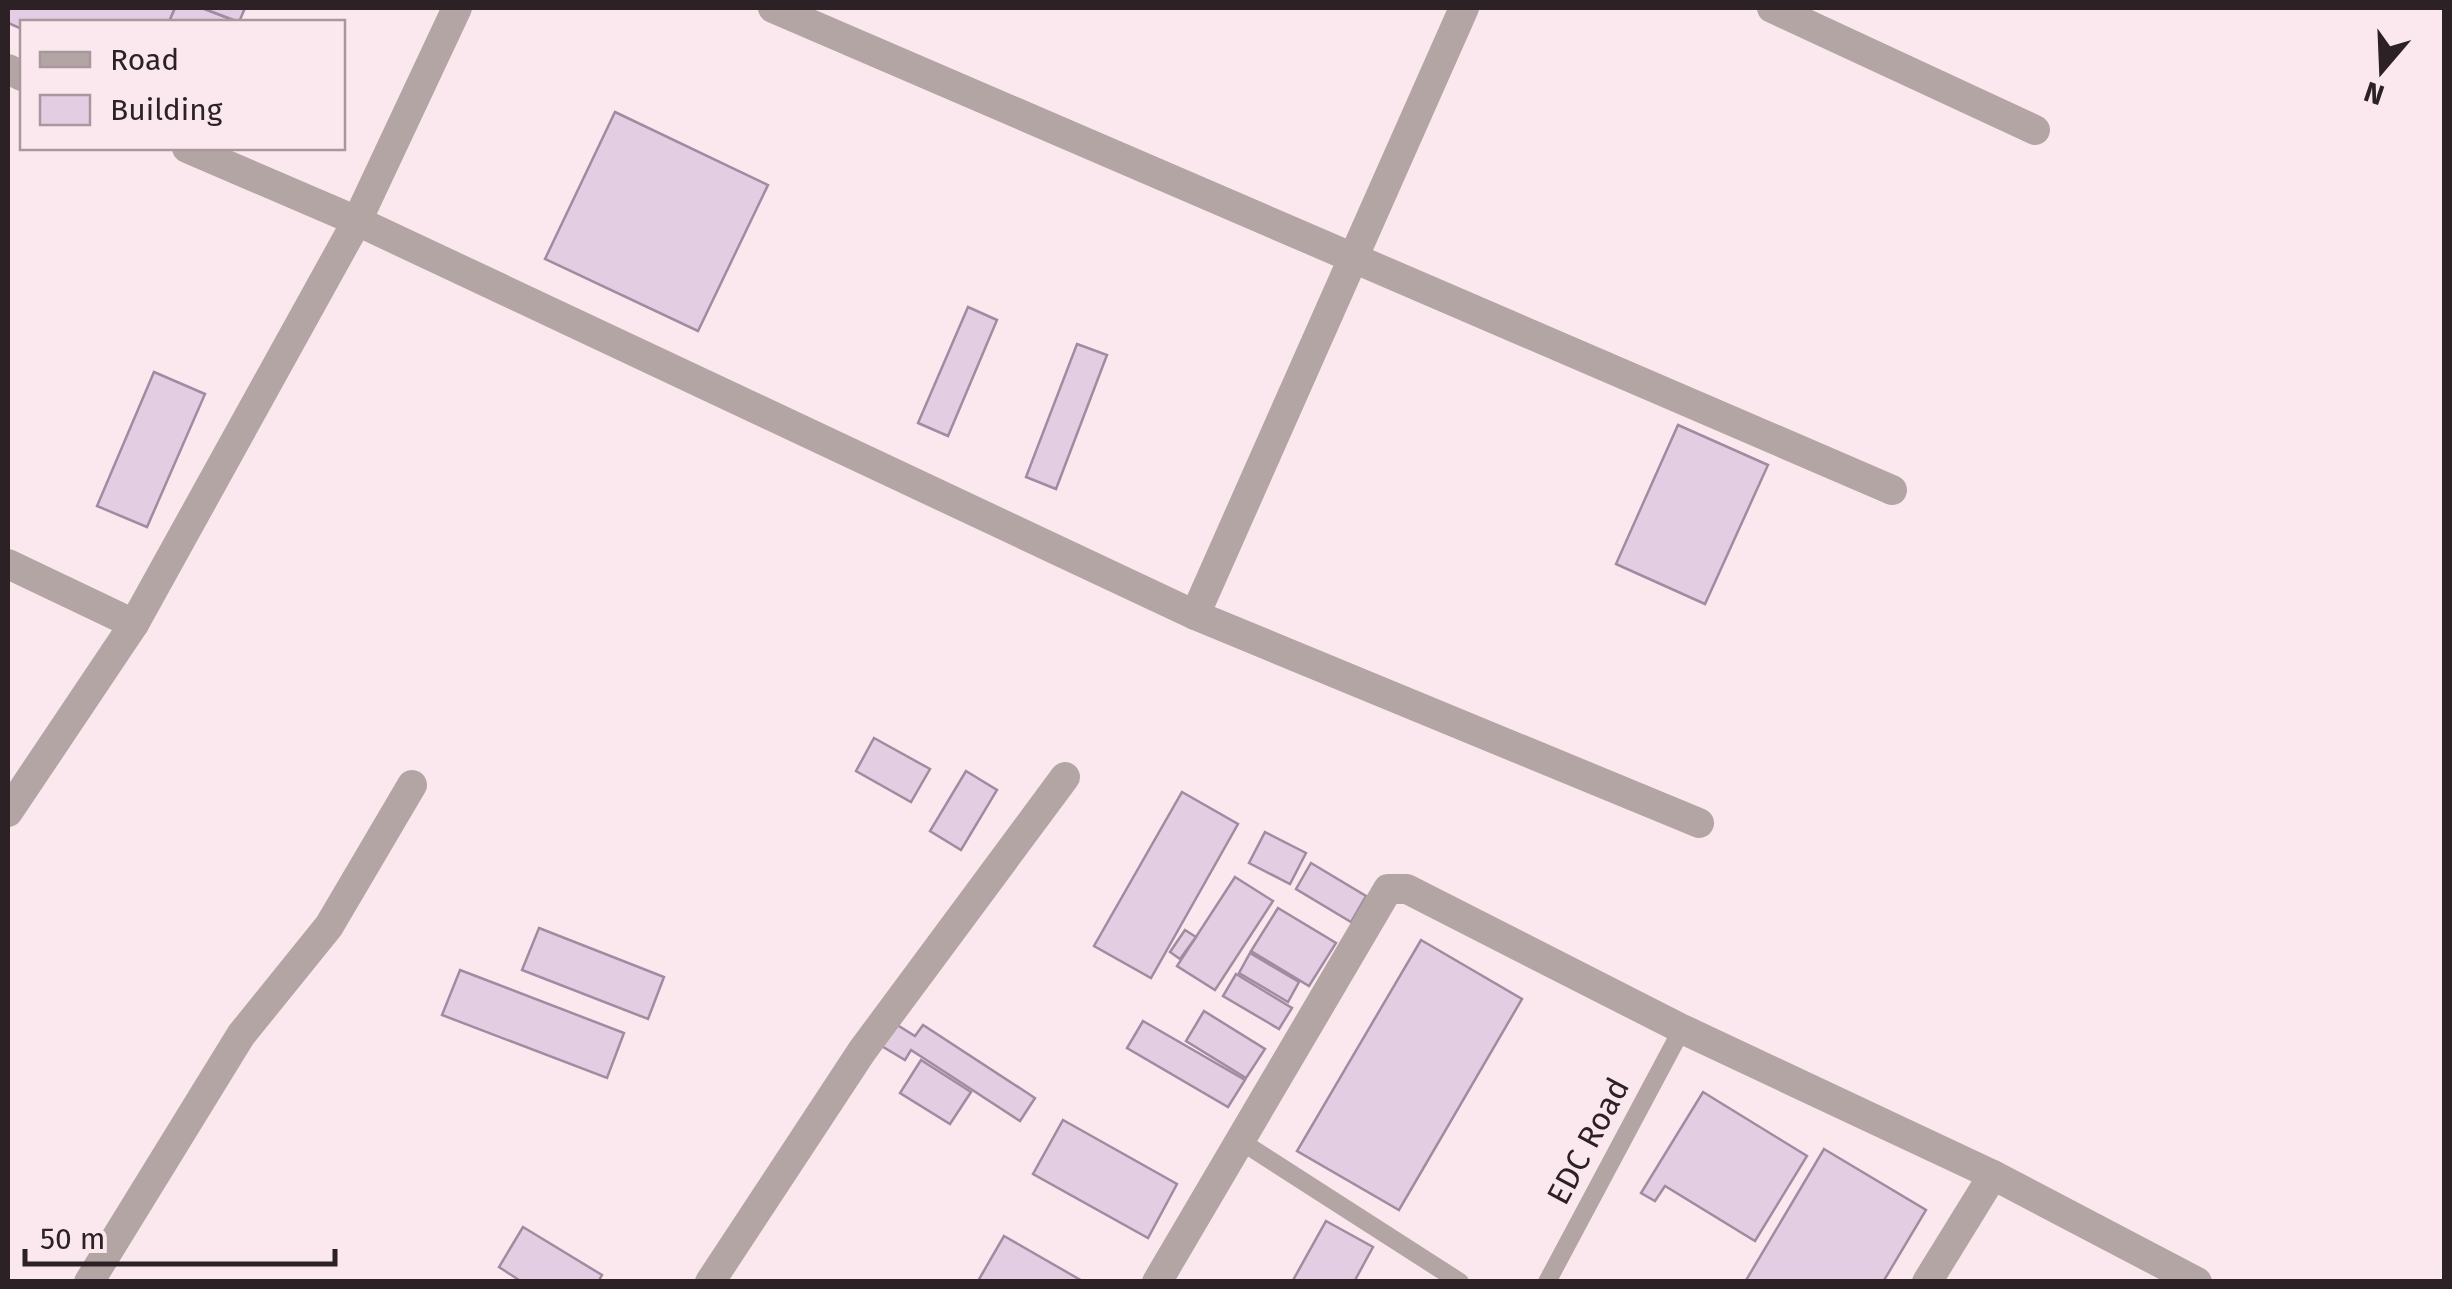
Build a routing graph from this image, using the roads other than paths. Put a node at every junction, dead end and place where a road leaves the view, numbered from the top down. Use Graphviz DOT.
graph roads {
  1 [pos="457,8"];
  2 [pos="773,8"];
  3 [pos="1464,8"];
  4 [pos="1772,8"];
  5 [pos="2035,130"];
  6 [pos="192,150"];
  7 [pos="357,221"];
  8 [pos="1351,258"];
  9 [pos="1892,490"];
  10 [pos="8,564"];
  11 [pos="1195,615"];
  12 [pos="134,624"];
  13 [pos="1065,778"];
  14 [pos="412,785"];
  15 [pos="8,812"];
  16 [pos="1699,823"];
  17 [pos="1682,1029"];
  18 [pos="1242,1142"];
  19 [pos="1993,1175"];
  20 [pos="89,1282"];
  21 [pos="710,1282"];
  22 [pos="1157,1282"];
  23 [pos="1460,1282"];
  24 [pos="1547,1282"];
  25 [pos="1927,1282"];
  26 [pos="2197,1282"];
  1 -- 7 [label="street"];
  2 -- 8 [label="street"];
  3 -- 8 [label="street"];
  4 -- 5 [label="street"];
  6 -- 7 [label="street"];
  7 -- 11 [label="street"];
  7 -- 12 [label="street"];
  8 -- 9 [label="street"];
  8 -- 11 [label="street"];
  10 -- 12 [label="street"];
  11 -- 16 [label="street"];
  12 -- 15 [label="street"];
  13 -- 21 [label="street"];
  14 -- 20 [label="street"];
  17 -- 18 [label="street"];
  17 -- 19 [label="street"];
  17 -- 24 [label="lane, EDC Road"];
  18 -- 22 [label="street"];
  18 -- 23 [label="lane"];
  19 -- 25 [label="street"];
  19 -- 26 [label="street"];
}
